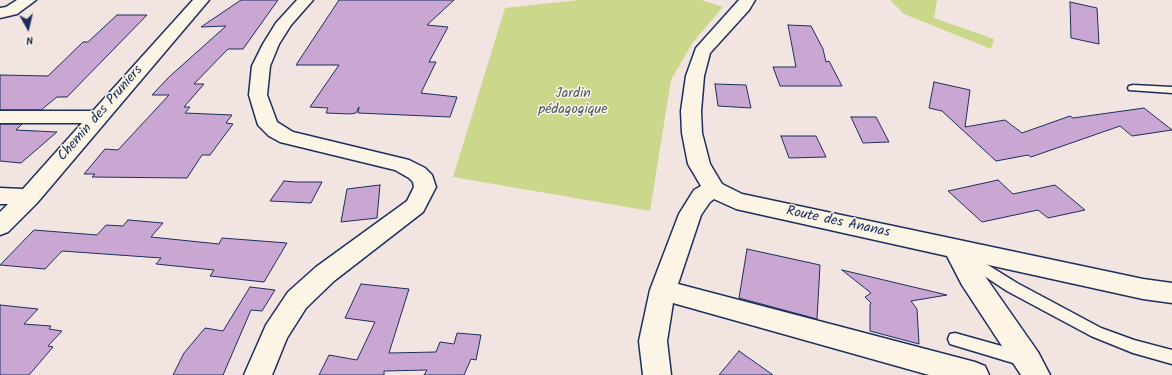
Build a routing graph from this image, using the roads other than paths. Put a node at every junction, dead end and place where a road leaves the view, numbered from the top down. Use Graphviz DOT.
graph roads {
  1 [pos="28,0"];
  2 [pos="201,0"];
  3 [pos="305,0"];
  4 [pos="747,0"];
  5 [pos="0,13"];
  6 [pos="1132,88"];
  7 [pos="1172,90"];
  8 [pos="98,116"];
  9 [pos="0,117"];
  10 [pos="714,189"];
  11 [pos="0,196"];
  12 [pos="29,197"];
  13 [pos="0,226"];
  14 [pos="955,248"];
  15 [pos="663,290"];
  16 [pos="1172,293"];
  17 [pos="955,339"];
  18 [pos="1172,357"];
  19 [pos="1032,368"];
  20 [pos="258,375"];
  21 [pos="657,375"];
  22 [pos="975,375"];
  1 -- 5 [label="street"];
  2 -- 8 [label="street, Chemin des Pruniers"];
  3 -- 20 [label="street"];
  4 -- 10 [label="street"];
  6 -- 7 [label="lane"];
  8 -- 9 [label="street"];
  8 -- 12 [label="street, Chemin des Pruniers"];
  10 -- 14 [label="street, Route des Ananas"];
  10 -- 15 [label="street"];
  11 -- 12 [label="street"];
  12 -- 13 [label="street, Chemin des Pruniers"];
  14 -- 16 [label="street, Route des Ananas"];
  14 -- 18 [label="lane"];
  14 -- 19 [label="street"];
  15 -- 21 [label="street"];
  15 -- 22 [label="street"];
  17 -- 19 [label="lane"];
}
